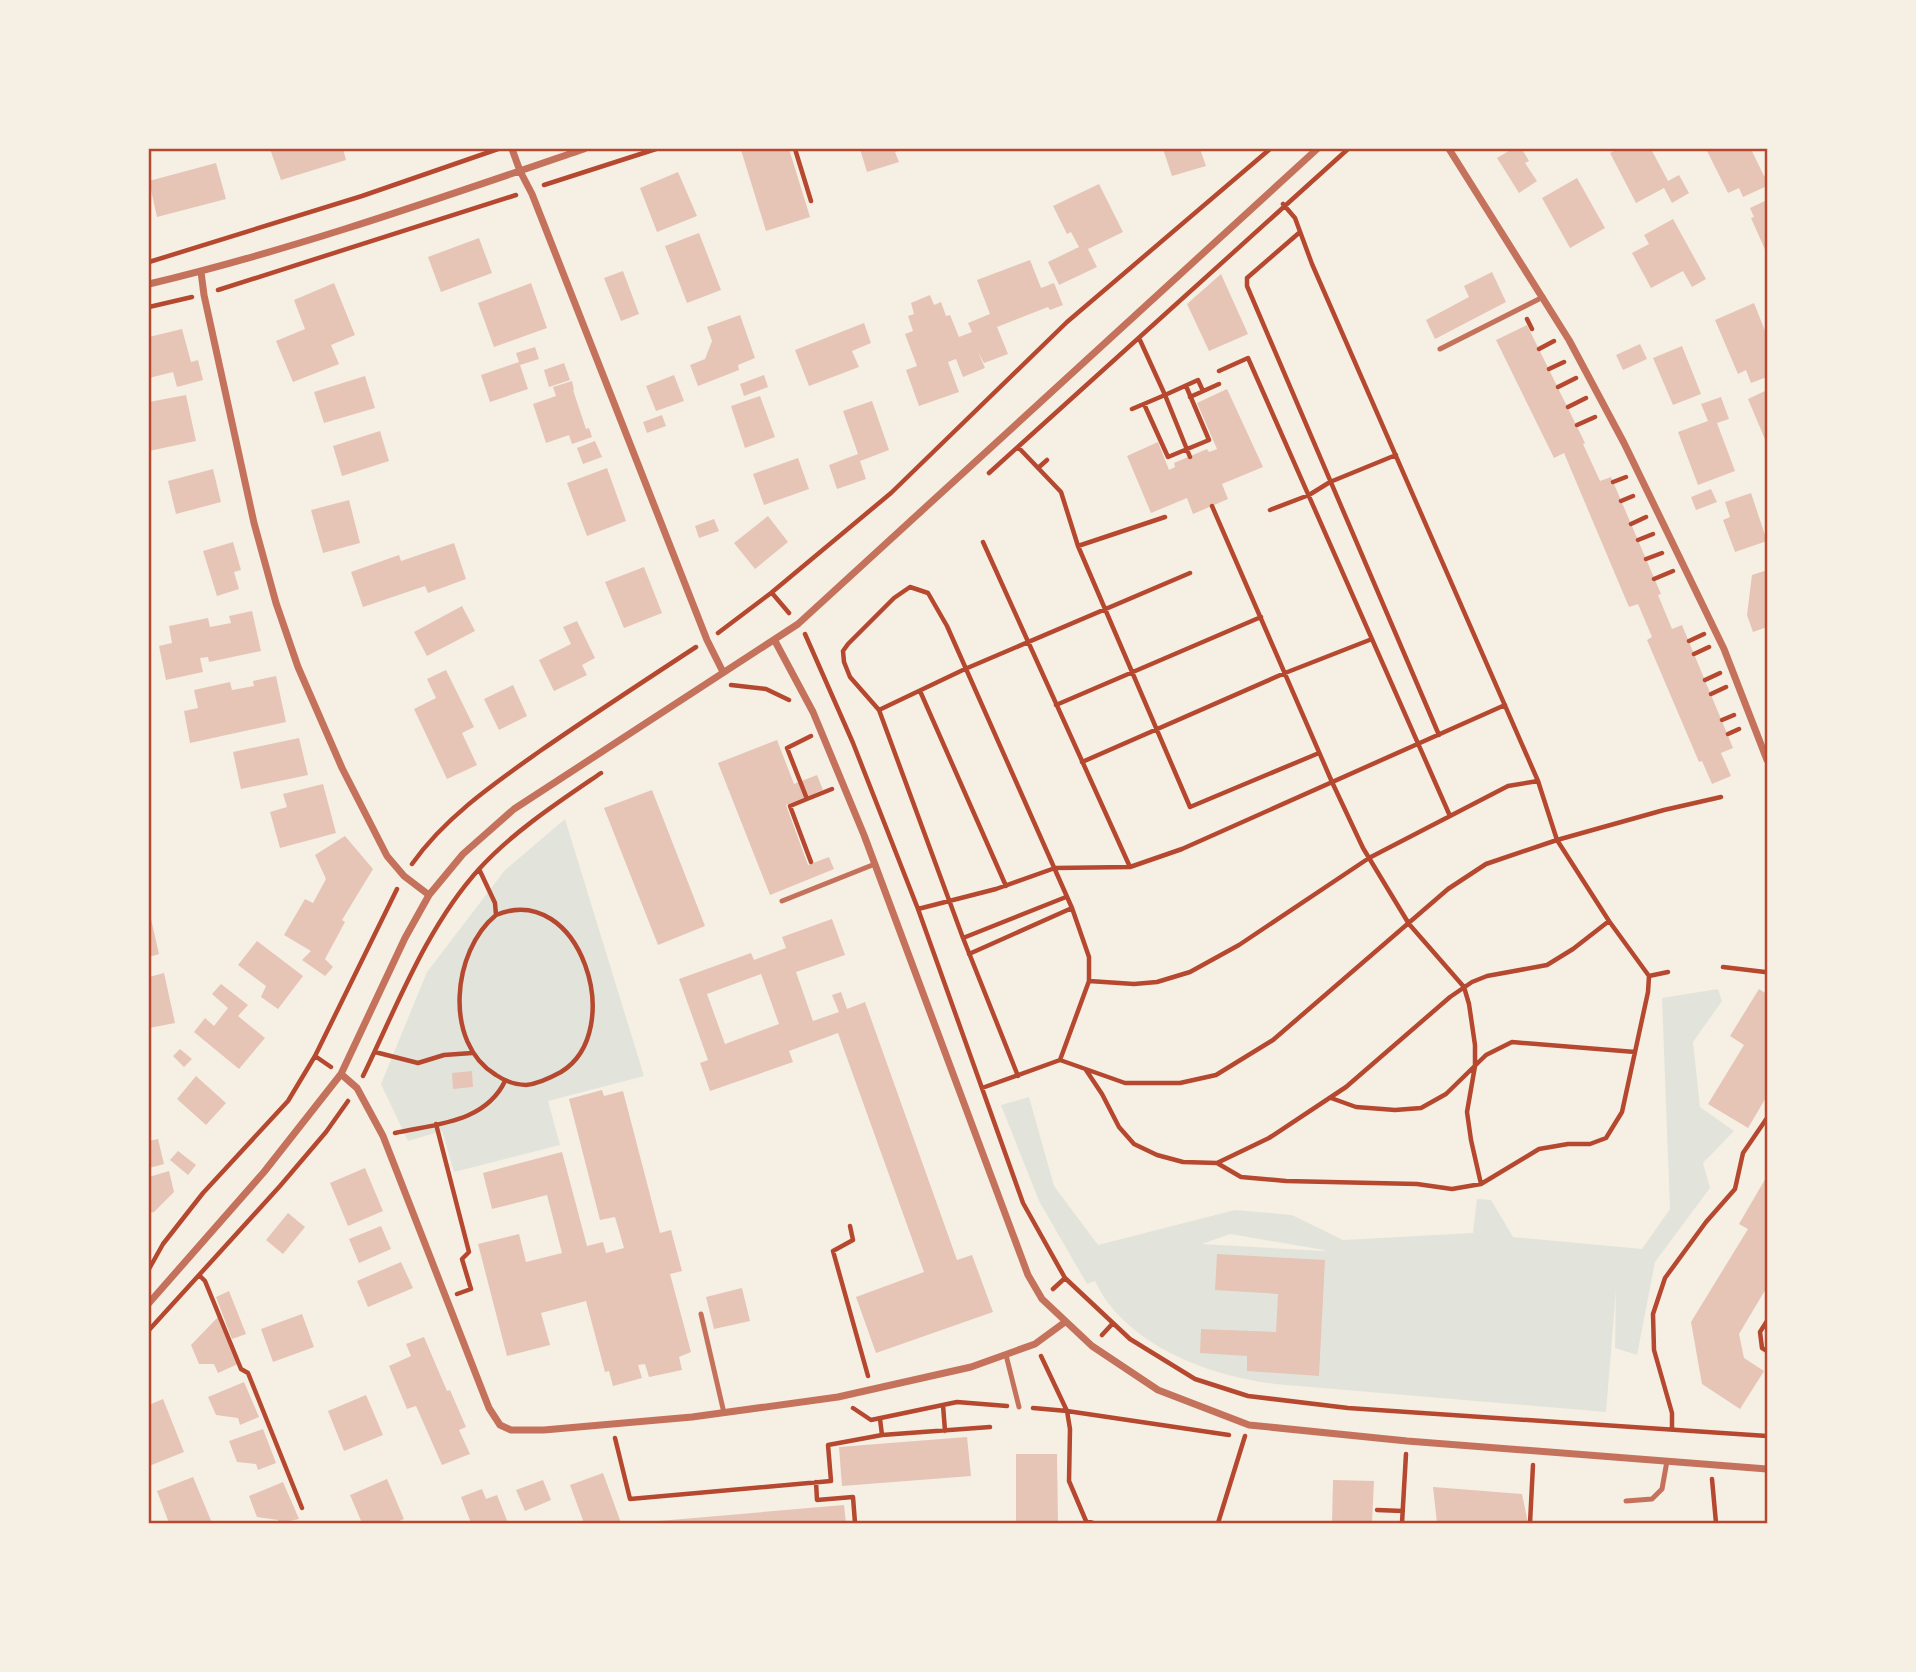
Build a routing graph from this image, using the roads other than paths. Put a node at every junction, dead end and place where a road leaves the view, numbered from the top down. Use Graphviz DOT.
graph roads {
  1 [pos="512,149"];
  2 [pos="584,149"];
  3 [pos="1317,149"];
  4 [pos="1449,149"];
  5 [pos="520,171"];
  6 [pos="201,272"];
  7 [pos="149,285"];
  8 [pos="1543,297"];
  9 [pos="1440,349"];
  10 [pos="775,640"];
  11 [pos="723,672"];
  12 [pos="1767,760"];
  13 [pos="875,864"];
  14 [pos="429,895"];
  15 [pos="782,901"];
  16 [pos="341,1074"];
  17 [pos="149,1303"];
  18 [pos="701,1314"];
  19 [pos="1065,1322"];
  20 [pos="1006,1354"];
  21 [pos="1018,1407"];
  22 [pos="724,1413"];
  23 [pos="1667,1461"];
  24 [pos="1767,1469"];
  25 [pos="1626,1501"];
  1 -- 5 [label="street"];
  2 -- 5 [label="street"];
  3 -- 10 [label="street"];
  4 -- 8 [label="street"];
  5 -- 6 [label="street"];
  5 -- 11 [label="street"];
  6 -- 7 [label="street"];
  6 -- 14 [label="street"];
  8 -- 9 [label="lane"];
  8 -- 12 [label="street"];
  10 -- 11 [label="street"];
  10 -- 13 [label="street"];
  11 -- 14 [label="street"];
  13 -- 15 [label="lane"];
  13 -- 19 [label="street"];
  14 -- 16 [label="street"];
  16 -- 17 [label="street"];
  16 -- 22 [label="street"];
  18 -- 22 [label="lane"];
  19 -- 20 [label="street"];
  19 -- 23 [label="street"];
  20 -- 21 [label="lane"];
  20 -- 22 [label="street"];
  23 -- 24 [label="street"];
  23 -- 25 [label="lane"];
}
